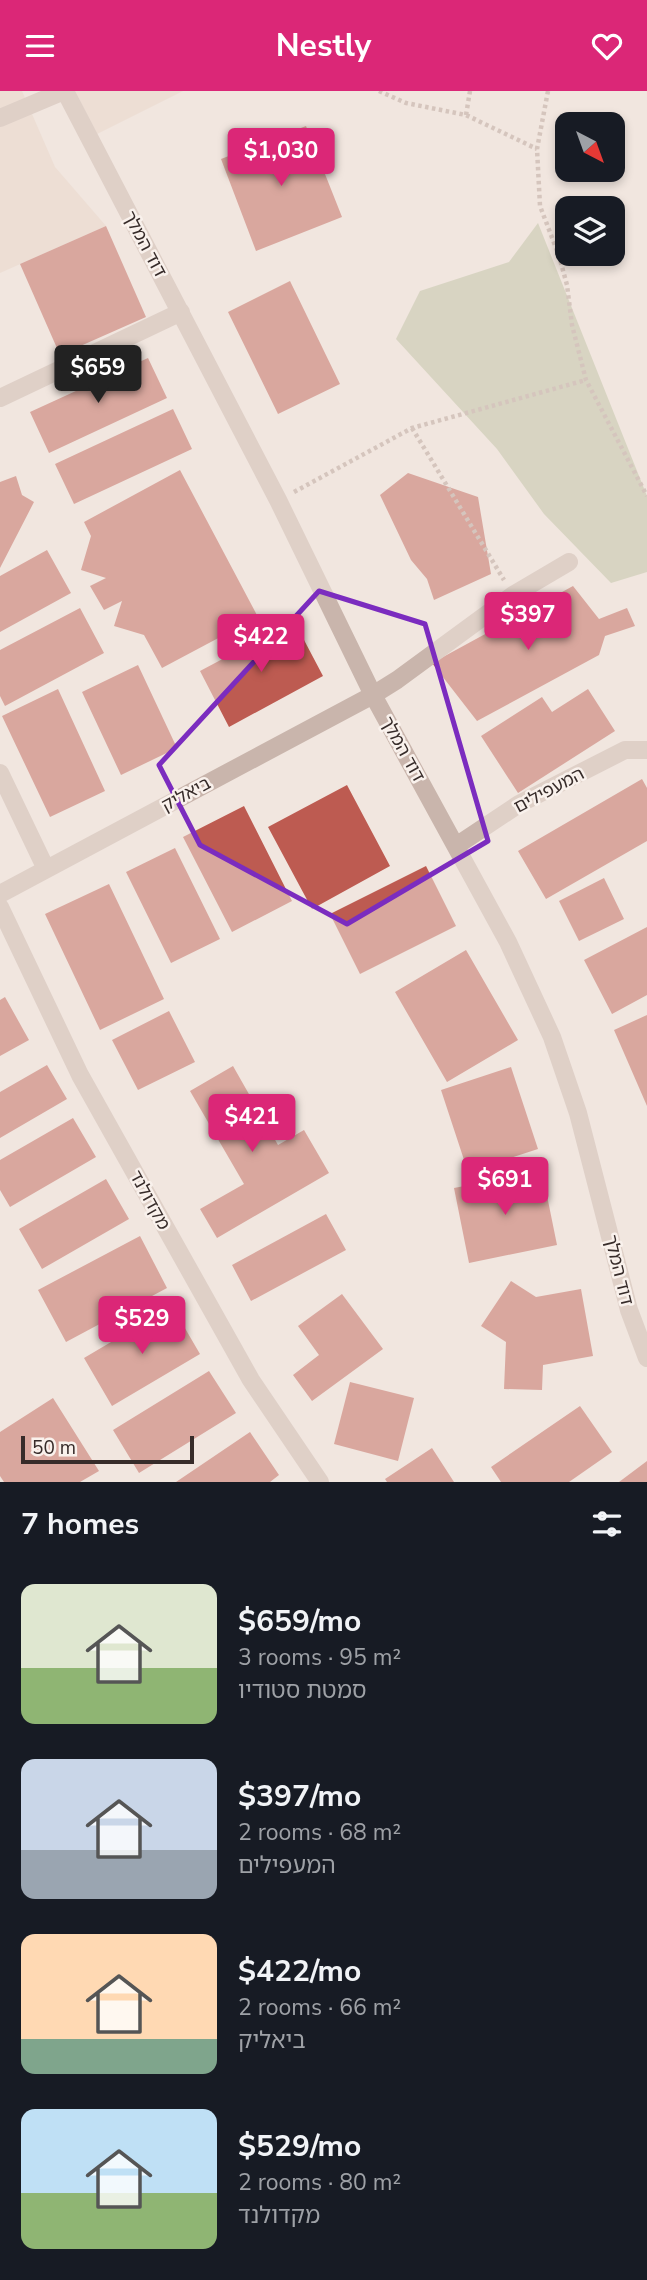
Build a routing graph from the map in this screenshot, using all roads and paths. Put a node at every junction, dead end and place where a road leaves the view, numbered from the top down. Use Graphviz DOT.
graph roads {
  1 [pos="64,91"];
  2 [pos="379,91"];
  3 [pos="470,91"];
  4 [pos="548,91"];
  5 [pos="466,115"];
  6 [pos="0,118"];
  7 [pos="537,149"];
  8 [pos="181,312"];
  9 [pos="586,380"];
  10 [pos="0,398"];
  11 [pos="412,428"];
  12 [pos="647,496"];
  13 [pos="278,500"];
  14 [pos="569,562"];
  15 [pos="513,596"];
  16 [pos="373,695"];
  17 [pos="647,750"];
  18 [pos="0,772"];
  19 [pos="456,846"];
  20 [pos="46,869"];
  21 [pos="0,894"];
  22 [pos="0,907"];
  23 [pos="647,1358"];
  24 [pos="320,1482"];
  1 -- 6 [label="street"];
  1 -- 8 [label="street, דוד המלך"];
  2 -- 5 [label="path"];
  3 -- 5 [label="path"];
  4 -- 7 [label="path"];
  5 -- 7 [label="path"];
  7 -- 9 [label="path"];
  8 -- 10 [label="street"];
  8 -- 13 [label="street, דוד המלך"];
  9 -- 11 [label="path"];
  9 -- 12 [label="path"];
  11 -- 13 [label="path"];
  11 -- 15 [label="path"];
  13 -- 16 [label="street, דוד המלך"];
  14 -- 15 [label="street, ביאליק"];
  15 -- 16 [label="street, ביאליק"];
  16 -- 19 [label="street, דוד המלך"];
  16 -- 20 [label="street, ביאליק"];
  17 -- 19 [label="street, המעפילים"];
  18 -- 20 [label="street"];
  19 -- 23 [label="street, דוד המלך"];
  20 -- 21 [label="street, ביאליק"];
  22 -- 24 [label="street, מקדולנד"];
}
